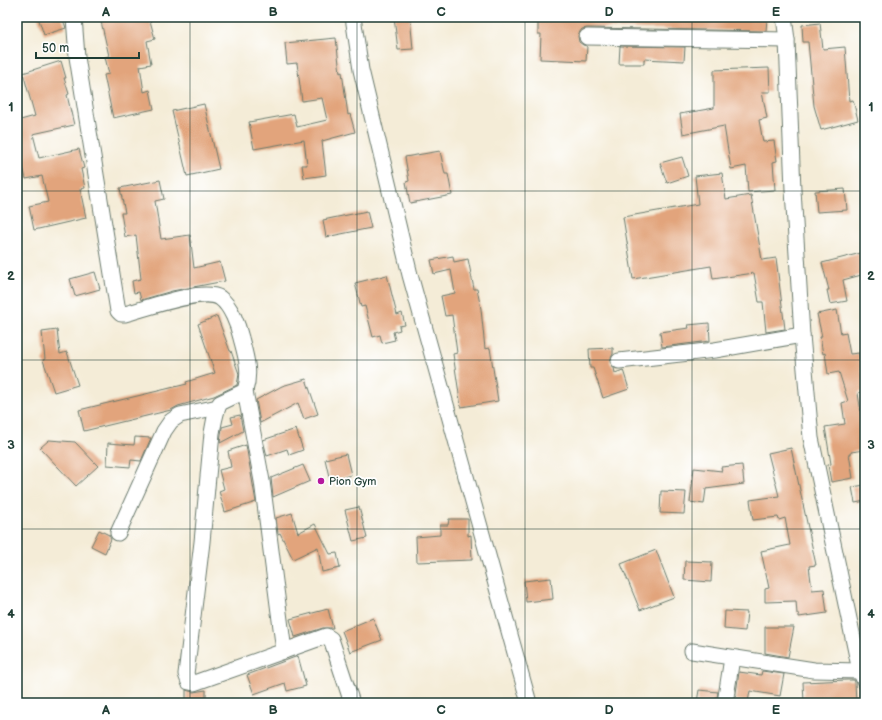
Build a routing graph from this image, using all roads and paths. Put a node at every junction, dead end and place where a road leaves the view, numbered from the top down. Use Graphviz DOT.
graph roads {
  1 [pos="74,17"];
  2 [pos="354,17"];
  3 [pos="784,17"];
  4 [pos="587,37"];
  5 [pos="787,40"];
  6 [pos="802,335"];
  7 [pos="618,361"];
  8 [pos="246,392"];
  9 [pos="218,407"];
  10 [pos="118,533"];
  11 [pos="284,651"];
  12 [pos="692,652"];
  13 [pos="732,658"];
  14 [pos="862,676"];
  15 [pos="352,703"];
  16 [pos="529,703"];
  17 [pos="725,703"];
  1 -- 8 [label="street"];
  2 -- 16 [label="street"];
  3 -- 5 [label="street"];
  4 -- 5 [label="street"];
  5 -- 6 [label="street"];
  6 -- 7 [label="street"];
  6 -- 14 [label="street"];
  8 -- 9 [label="street"];
  8 -- 11 [label="street"];
  9 -- 10 [label="street"];
  9 -- 11 [label="street"];
  11 -- 15 [label="street"];
  12 -- 13 [label="street"];
  13 -- 14 [label="street"];
  13 -- 17 [label="street"];
}
